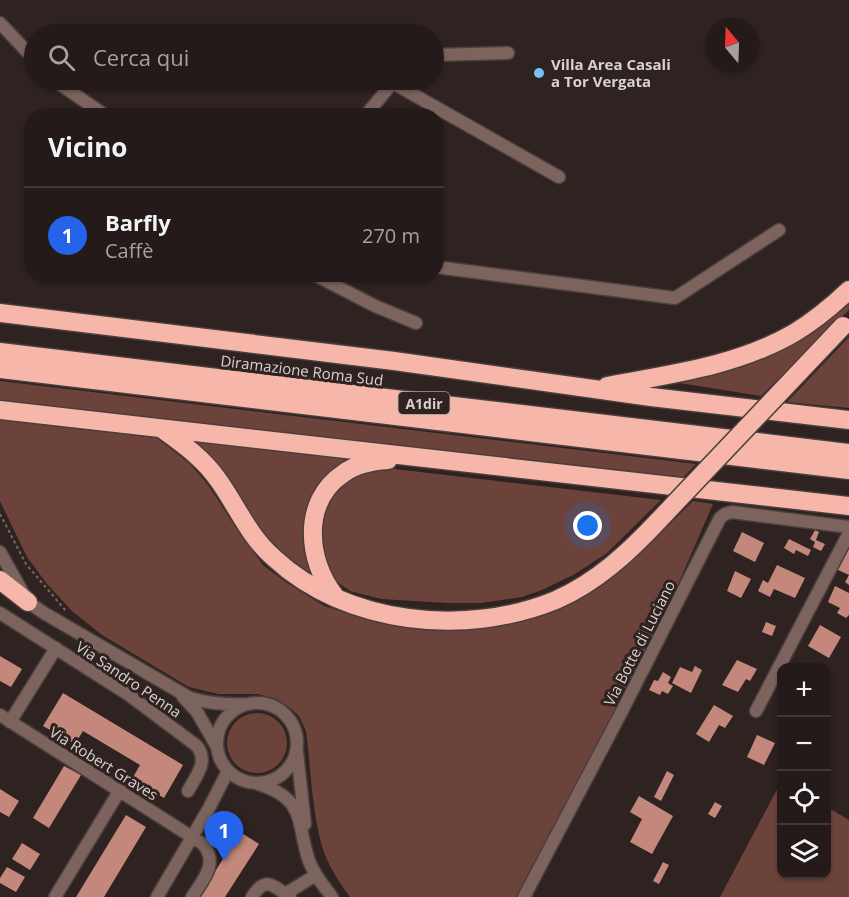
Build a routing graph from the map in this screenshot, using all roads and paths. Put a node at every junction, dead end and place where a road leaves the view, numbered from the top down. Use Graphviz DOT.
graph roads {
  1 [pos="0,22"];
  2 [pos="24,48"];
  3 [pos="508,53"];
  4 [pos="444,55"];
  5 [pos="68,90"];
  6 [pos="386,90"];
  7 [pos="410,90"];
  8 [pos="94,108"];
  9 [pos="371,108"];
  10 [pos="441,108"];
  11 [pos="444,110"];
  12 [pos="560,177"];
  13 [pos="779,230"];
  14 [pos="444,268"];
  15 [pos="328,282"];
  16 [pos="849,290"];
  17 [pos="0,313"];
  18 [pos="416,323"];
  19 [pos="846,323"];
  20 [pos="0,352"];
  21 [pos="0,369"];
  22 [pos="593,388"];
  23 [pos="0,410"];
  24 [pos="849,420"];
  25 [pos="160,428"];
  26 [pos="849,453"];
  27 [pos="425,458"];
  28 [pos="849,470"];
  29 [pos="849,506"];
  30 [pos="849,527"];
  31 [pos="849,533"];
  32 [pos="0,552"];
  33 [pos="0,580"];
  34 [pos="336,597"];
  35 [pos="28,602"];
  36 [pos="0,613"];
  37 [pos="56,648"];
  38 [pos="172,689"];
  39 [pos="249,704"];
  40 [pos="756,711"];
  41 [pos="5,719"];
  42 [pos="296,747"];
  43 [pos="217,748"];
  44 [pos="228,771"];
  45 [pos="256,783"];
  46 [pos="120,790"];
  47 [pos="188,791"];
  48 [pos="192,836"];
  49 [pos="306,846"];
  50 [pos="316,875"];
  51 [pos="288,895"];
  52 [pos="55,897"];
  53 [pos="157,897"];
  54 [pos="192,897"];
  55 [pos="252,897"];
  56 [pos="332,897"];
  57 [pos="524,897"];
  1 -- 2 [label="street"];
  3 -- 4 [label="street"];
  5 -- 8 [label="street"];
  6 -- 9 [label="street"];
  7 -- 10 [label="street"];
  11 -- 12 [label="street"];
  13 -- 14 [label="street"];
  15 -- 18 [label="street"];
  16 -- 22 [label="highway"];
  17 -- 22 [label="highway"];
  19 -- 34 [label="highway, bridge"];
  20 -- 26 [label="highway, Diramazione Roma Sud / A1dir"];
  21 -- 28 [label="highway, A1dir"];
  22 -- 24 [label="highway"];
  23 -- 25 [label="highway"];
  25 -- 27 [label="highway"];
  25 -- 34 [label="highway"];
  27 -- 29 [label="highway"];
  27 -- 34 [label="highway"];
  30 -- 57 [label="street, Via Botte di Luciano"];
  31 -- 40 [label="street"];
  32 -- 35 [label="street"];
  33 -- 35 [label="highway"];
  35 -- 38 [label="street"];
  36 -- 37 [label="street, Via Sandro Penna"];
  37 -- 41 [label="street"];
  37 -- 47 [label="street, Via Sandro Penna"];
  38 -- 39 [label="street"];
  38 -- 43 [label="street"];
  39 -- 42 [label="street"];
  39 -- 43 [label="street"];
  41 -- 46 [label="street, Via Robert Graves"];
  42 -- 45 [label="street"];
  42 -- 49 [label="street"];
  43 -- 44 [label="street"];
  44 -- 45 [label="street"];
  44 -- 48 [label="street"];
  45 -- 49 [label="street"];
  46 -- 48 [label="street, Via Robert Graves"];
  46 -- 52 [label="street"];
  48 -- 53 [label="street"];
  48 -- 54 [label="street, Via Robert Graves"];
  49 -- 50 [label="street"];
  50 -- 51 [label="street"];
  50 -- 56 [label="street"];
  51 -- 55 [label="street"];
}
